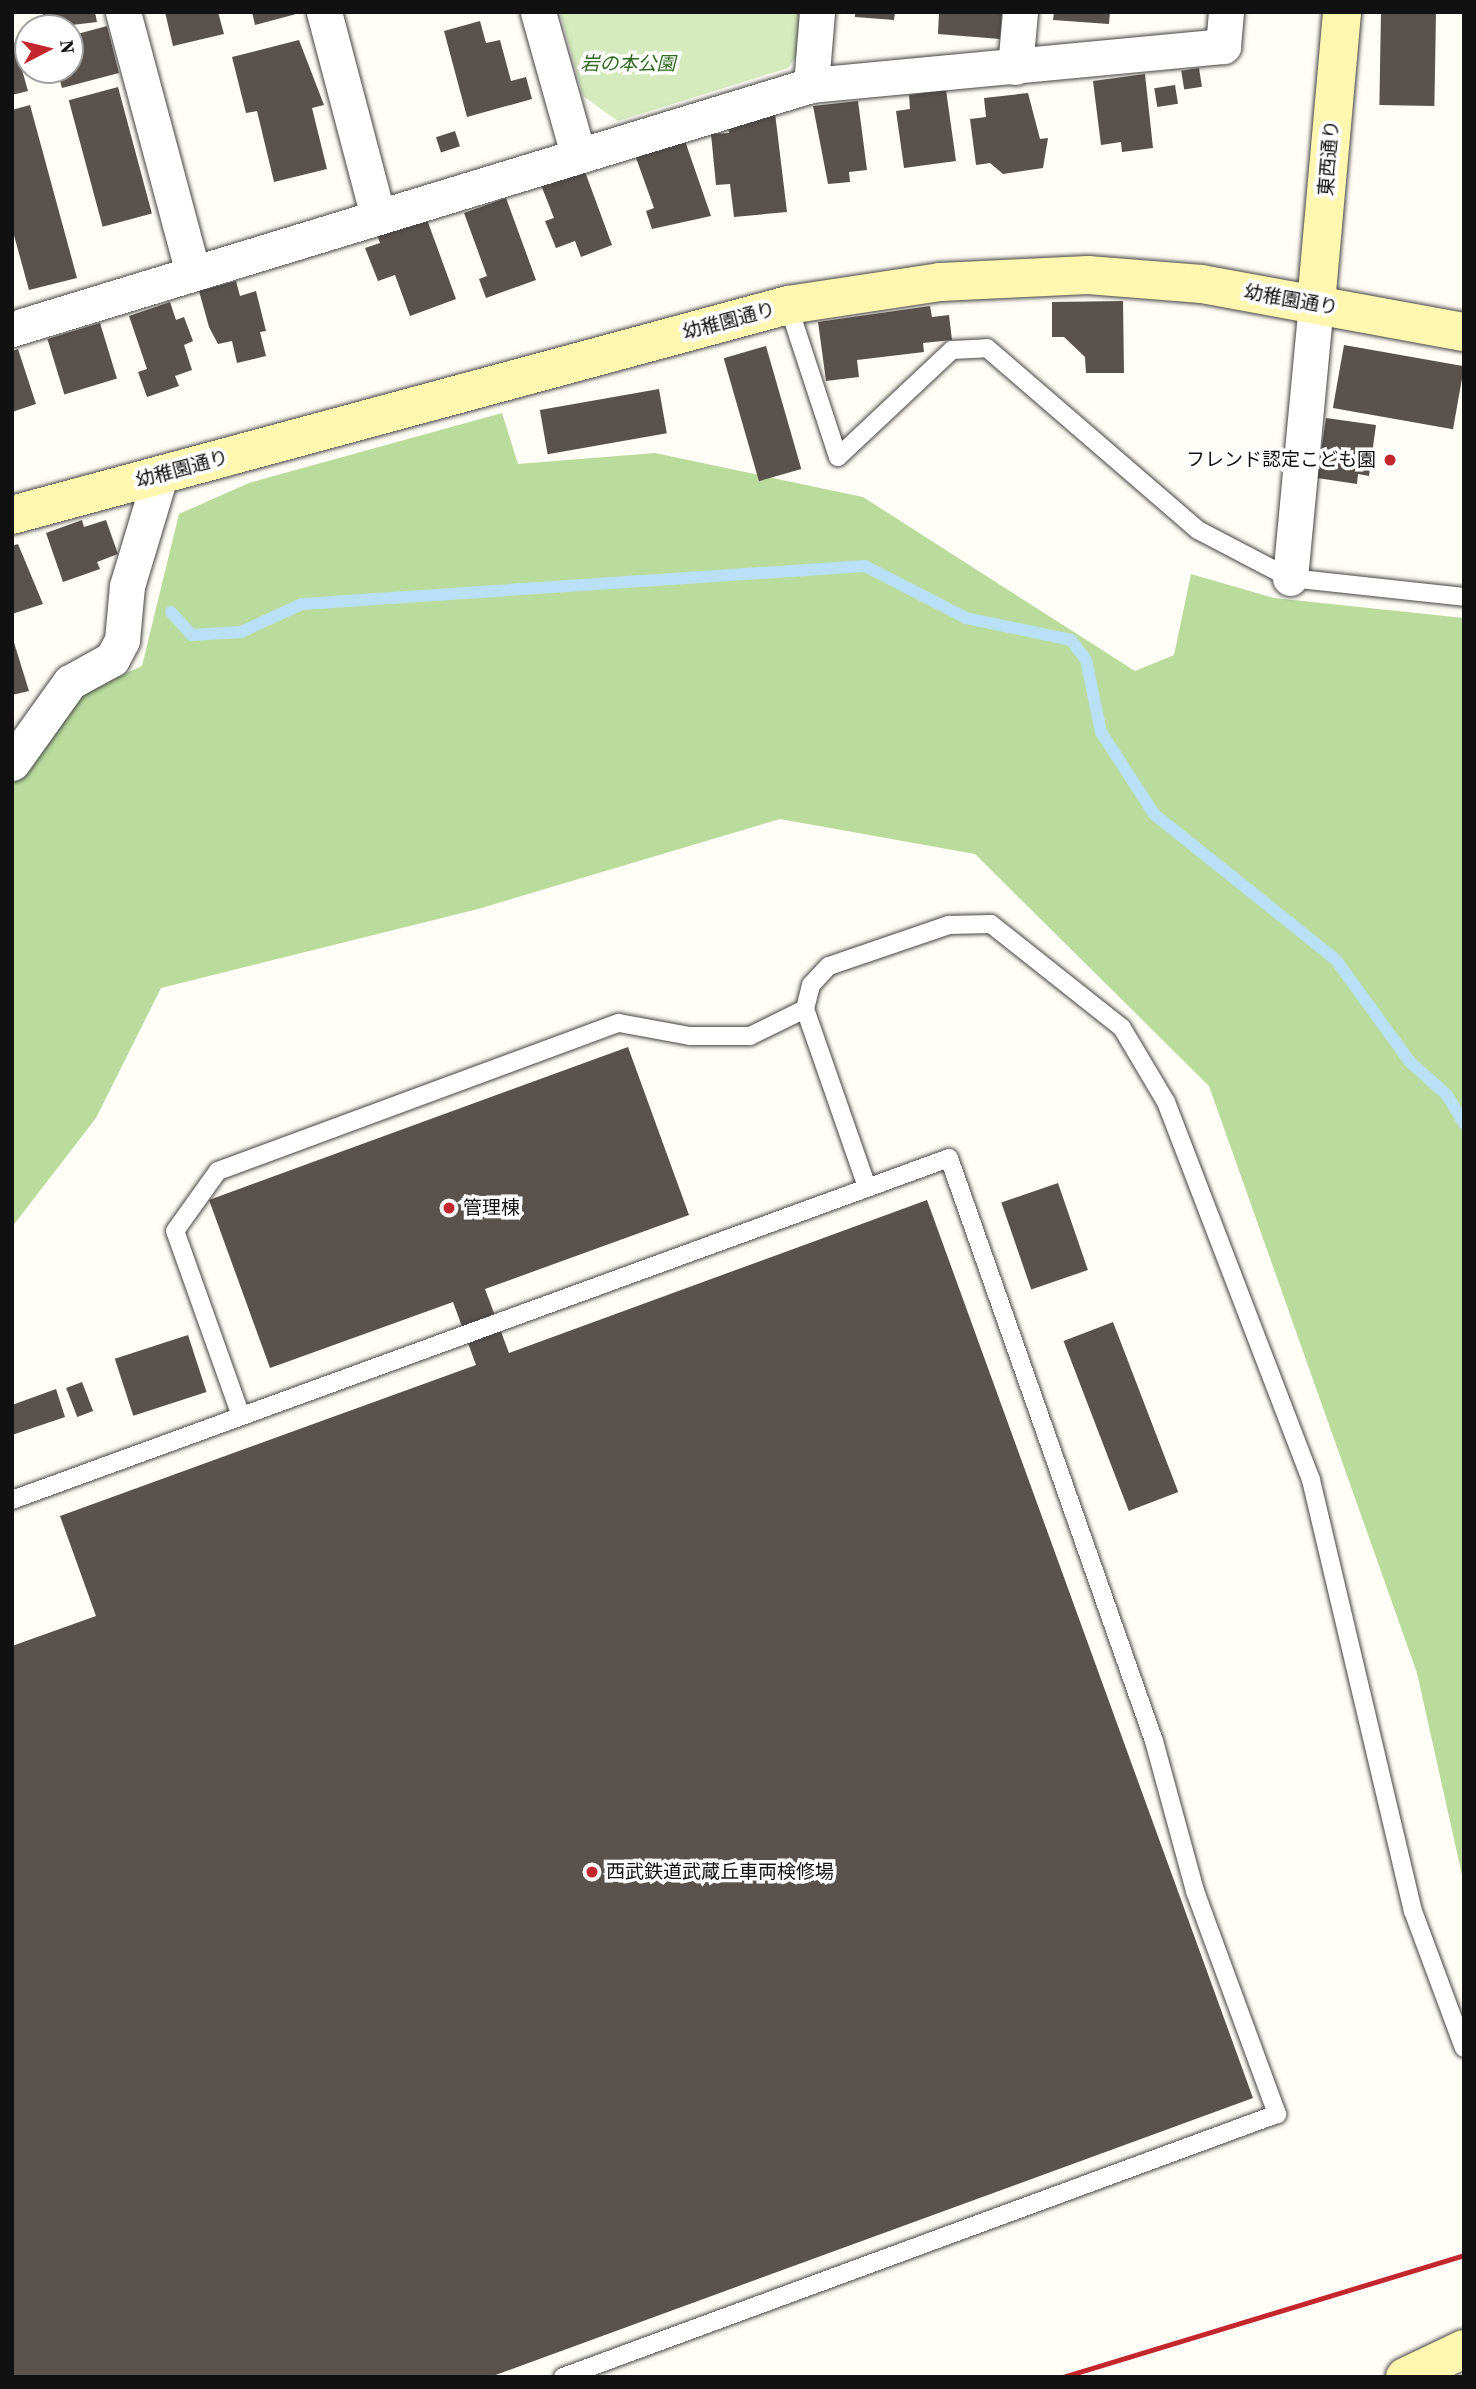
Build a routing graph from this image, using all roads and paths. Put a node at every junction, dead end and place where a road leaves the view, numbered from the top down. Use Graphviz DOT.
graph roads {
  1 [pos="123,12"];
  2 [pos="324,12"];
  3 [pos="538,12"];
  4 [pos="817,12"];
  5 [pos="1020,12"];
  6 [pos="1226,12"];
  7 [pos="1342,12"];
  8 [pos="1015,67"];
  9 [pos="811,85"];
  10 [pos="578,151"];
  11 [pos="378,216"];
  12 [pos="193,273"];
  13 [pos="1316,304"];
  14 [pos="788,305"];
  15 [pos="12,329"];
  16 [pos="1464,332"];
  17 [pos="161,473"];
  18 [pos="12,515"];
  19 [pos="1290,578"];
  20 [pos="1464,597"];
  21 [pos="12,763"];
  22 [pos="805,1009"];
  23 [pos="867,1187"];
  24 [pos="241,1416"];
  25 [pos="12,1500"];
  26 [pos="1464,2048"];
  27 [pos="1464,2349"];
  28 [pos="563,2377"];
  29 [pos="1405,2377"];
  1 -- 12 [label="street"];
  2 -- 11 [label="street"];
  3 -- 10 [label="street"];
  4 -- 9 [label="street"];
  5 -- 8 [label="street"];
  6 -- 8 [label="street"];
  7 -- 13 [label="street, 東西通り"];
  8 -- 9 [label="street"];
  9 -- 10 [label="street"];
  10 -- 11 [label="street"];
  11 -- 12 [label="street"];
  12 -- 15 [label="street"];
  13 -- 14 [label="street, 幼稚園通り"];
  13 -- 16 [label="street, 幼稚園通り"];
  13 -- 19 [label="street"];
  14 -- 17 [label="street, 幼稚園通り"];
  14 -- 19 [label="lane"];
  17 -- 18 [label="street, 幼稚園通り"];
  17 -- 21 [label="street"];
  19 -- 20 [label="lane"];
  22 -- 23 [label="lane"];
  22 -- 24 [label="lane"];
  22 -- 26 [label="lane"];
  23 -- 24 [label="lane"];
  23 -- 28 [label="lane"];
  24 -- 25 [label="lane"];
  27 -- 29 [label="street"];
}
